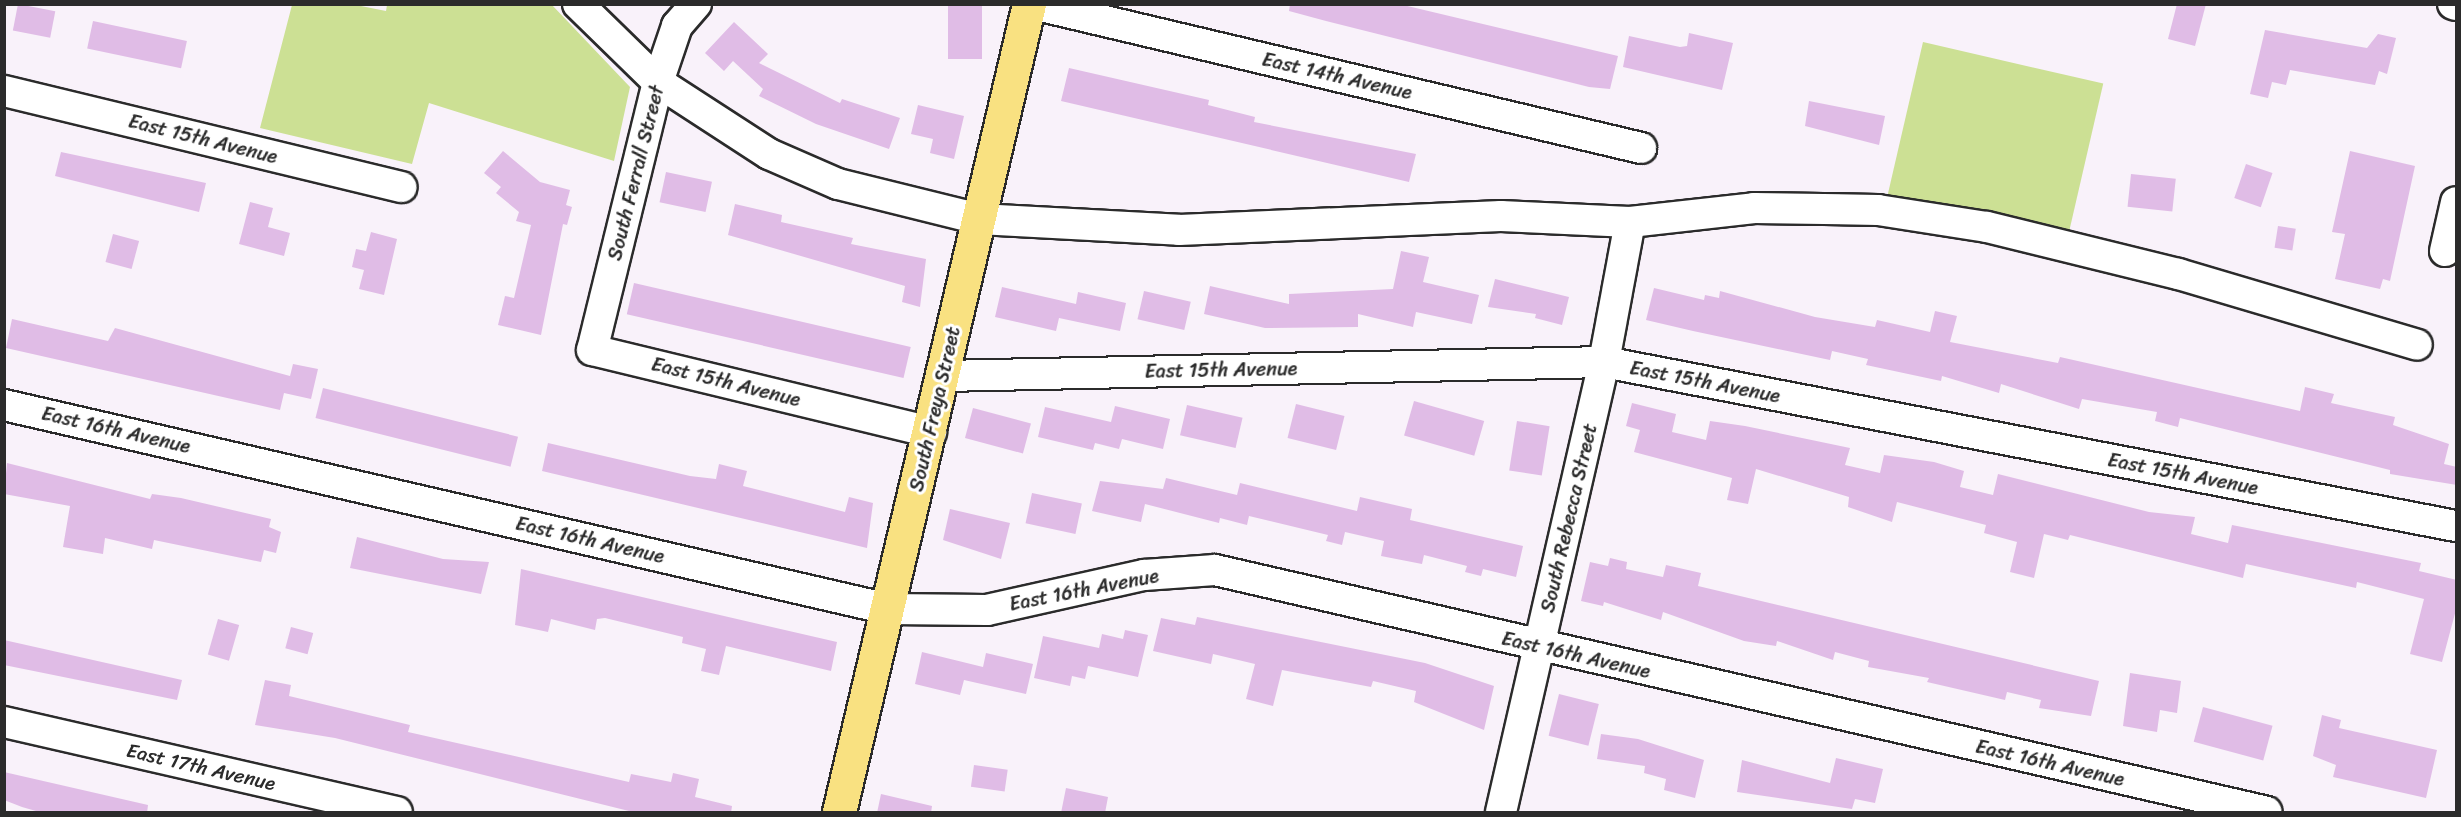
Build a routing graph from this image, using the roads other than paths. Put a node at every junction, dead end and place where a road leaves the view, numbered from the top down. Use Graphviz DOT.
graph roads {
  1 [pos="578,4"];
  2 [pos="696,4"];
  3 [pos="1031,4"];
  4 [pos="658,82"];
  5 [pos="4,91"];
  6 [pos="1641,148"];
  7 [pos="402,187"];
  8 [pos="2457,202"];
  9 [pos="979,219"];
  10 [pos="1630,222"];
  11 [pos="2445,251"];
  12 [pos="2417,345"];
  13 [pos="592,350"];
  14 [pos="1604,362"];
  15 [pos="942,376"];
  16 [pos="4,405"];
  17 [pos="931,432"];
  18 [pos="2457,526"];
  19 [pos="888,609"];
  20 [pos="1540,646"];
  21 [pos="4,722"];
  22 [pos="397,813"];
  23 [pos="839,813"];
  24 [pos="1501,813"];
  25 [pos="2267,813"];
  1 -- 4 [label="street"];
  2 -- 4 [label="street, South Ferrall Street"];
  3 -- 6 [label="street, East 14th Avenue"];
  3 -- 9 [label="main road, South Freya Street"];
  4 -- 9 [label="street"];
  4 -- 13 [label="street, South Ferrall Street"];
  5 -- 7 [label="street, East 15th Avenue"];
  8 -- 11 [label="street"];
  9 -- 10 [label="street"];
  9 -- 15 [label="main road, South Freya Street"];
  10 -- 12 [label="street"];
  10 -- 14 [label="street, South Rebecca Street"];
  13 -- 17 [label="street, East 15th Avenue"];
  14 -- 15 [label="street, East 15th Avenue"];
  14 -- 18 [label="street, East 15th Avenue"];
  14 -- 20 [label="street, South Rebecca Street"];
  15 -- 17 [label="main road, South Freya Street"];
  16 -- 19 [label="street, East 16th Avenue"];
  17 -- 19 [label="main road, South Freya Street"];
  19 -- 20 [label="street, East 16th Avenue"];
  19 -- 23 [label="main road, South Freya Street"];
  20 -- 24 [label="street, South Rebecca Street"];
  20 -- 25 [label="street, East 16th Avenue"];
  21 -- 22 [label="street, East 17th Avenue"];
}
